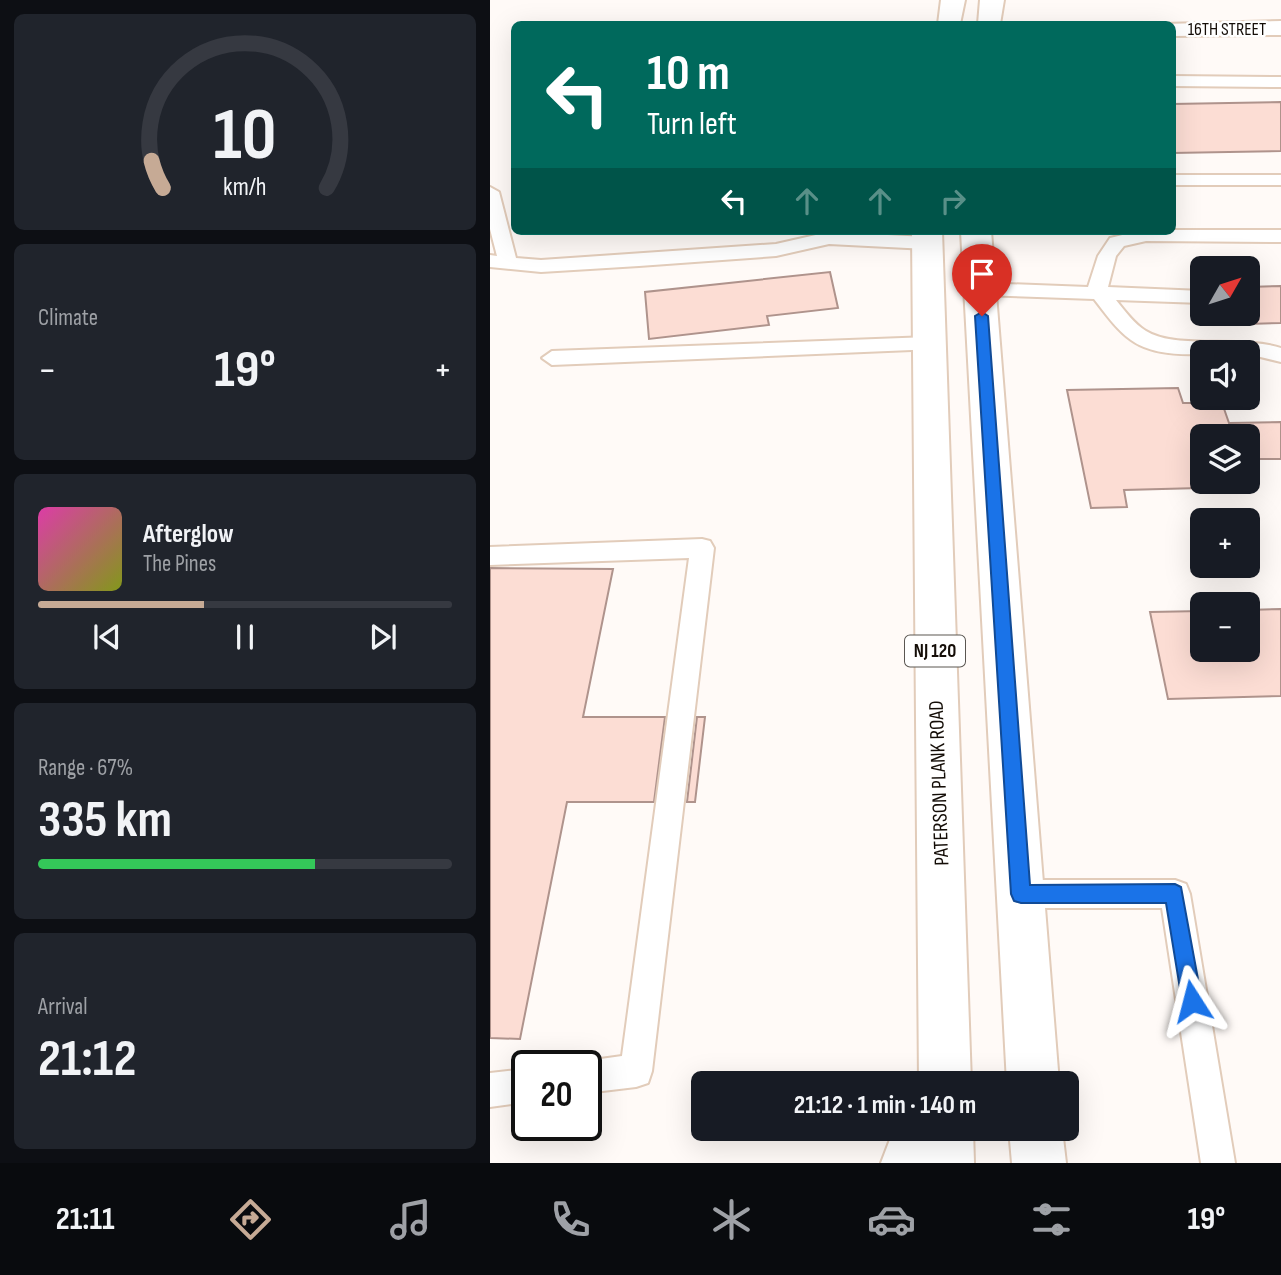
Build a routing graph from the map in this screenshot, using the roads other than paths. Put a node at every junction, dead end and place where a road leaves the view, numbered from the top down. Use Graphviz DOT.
graph roads {
  1 [pos="953,0"];
  2 [pos="992,0"];
  3 [pos="950,21"];
  4 [pos="989,21"];
  5 [pos="1281,28"];
  6 [pos="1176,29"];
  7 [pos="1176,81"];
  8 [pos="1281,82"];
  9 [pos="1176,180"];
  10 [pos="1281,180"];
  11 [pos="490,192"];
  12 [pos="830,235"];
  13 [pos="865,235"];
  14 [pos="976,235"];
  15 [pos="1281,236"];
  16 [pos="927,237"];
  17 [pos="499,262"];
  18 [pos="980,289"];
  19 [pos="1097,291"];
  20 [pos="1190,296"];
  21 [pos="929,344"];
  22 [pos="1281,355"];
  23 [pos="552,358"];
  24 [pos="490,556"];
  25 [pos="1021,894"];
  26 [pos="943,1071"];
  27 [pos="1032,1071"];
  28 [pos="602,1075"];
  29 [pos="511,1087"];
  30 [pos="490,1090"];
  31 [pos="916,1141"];
  32 [pos="947,1141"];
  33 [pos="1037,1141"];
  34 [pos="908,1163"];
  35 [pos="947,1163"];
  36 [pos="1039,1163"];
  37 [pos="1218,1163"];
  1 -- 3 [label="main road"];
  2 -- 4 [label="main road"];
  5 -- 6 [label="main road, 16TH STREET"];
  7 -- 8 [label="lane"];
  9 -- 10 [label="lane"];
  11 -- 17 [label="lane"];
  12 -- 17 [label="lane"];
  13 -- 16 [label="lane"];
  14 -- 18 [label="main road"];
  15 -- 19 [label="lane"];
  16 -- 21 [label="main road, PATERSON PLANK ROAD / NJ 120"];
  18 -- 19 [label="lane"];
  18 -- 25 [label="main road"];
  19 -- 20 [label="lane"];
  19 -- 22 [label="lane"];
  21 -- 23 [label="lane"];
  21 -- 26 [label="main road, PATERSON PLANK ROAD / NJ 120"];
  24 -- 28 [label="lane"];
  25 -- 27 [label="main road"];
  25 -- 37 [label="lane"];
  29 -- 30 [label="lane"];
  31 -- 34 [label="main road"];
  32 -- 35 [label="main road"];
  33 -- 36 [label="main road"];
}
